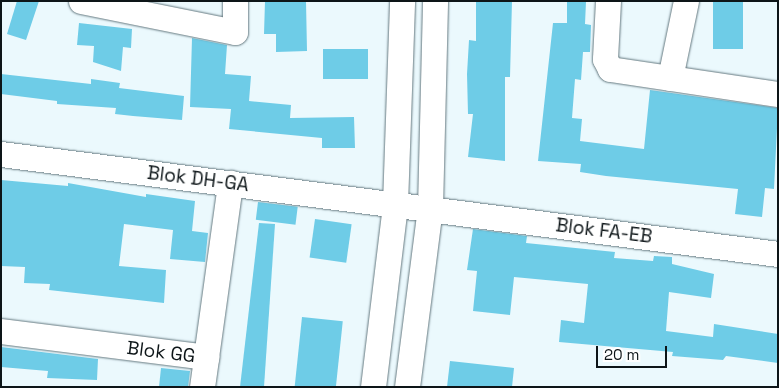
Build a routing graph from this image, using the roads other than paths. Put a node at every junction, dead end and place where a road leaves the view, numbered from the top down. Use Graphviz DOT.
graph roads {
  1 [pos="235,1"];
  2 [pos="402,1"];
  3 [pos="435,1"];
  4 [pos="608,1"];
  5 [pos="686,1"];
  6 [pos="81,2"];
  7 [pos="670,78"];
  8 [pos="778,94"];
  9 [pos="1,154"];
  10 [pos="230,183"];
  11 [pos="395,204"];
  12 [pos="430,208"];
  13 [pos="778,254"];
  14 [pos="1,331"];
  15 [pos="206,357"];
  16 [pos="202,387"];
  17 [pos="373,387"];
  18 [pos="407,387"];
  1 -- 6 [label="street"];
  2 -- 11 [label="street"];
  3 -- 12 [label="street"];
  4 -- 7 [label="street"];
  5 -- 7 [label="street"];
  7 -- 8 [label="street"];
  9 -- 10 [label="street, Blok DH-GA"];
  10 -- 11 [label="street, Blok DH-GA"];
  10 -- 15 [label="street, Blok GG"];
  11 -- 12 [label="street, Blok DH-GA"];
  11 -- 17 [label="street"];
  12 -- 13 [label="street, Blok FA-EB"];
  12 -- 18 [label="street"];
  14 -- 15 [label="street, Blok GG"];
  15 -- 16 [label="street"];
}
